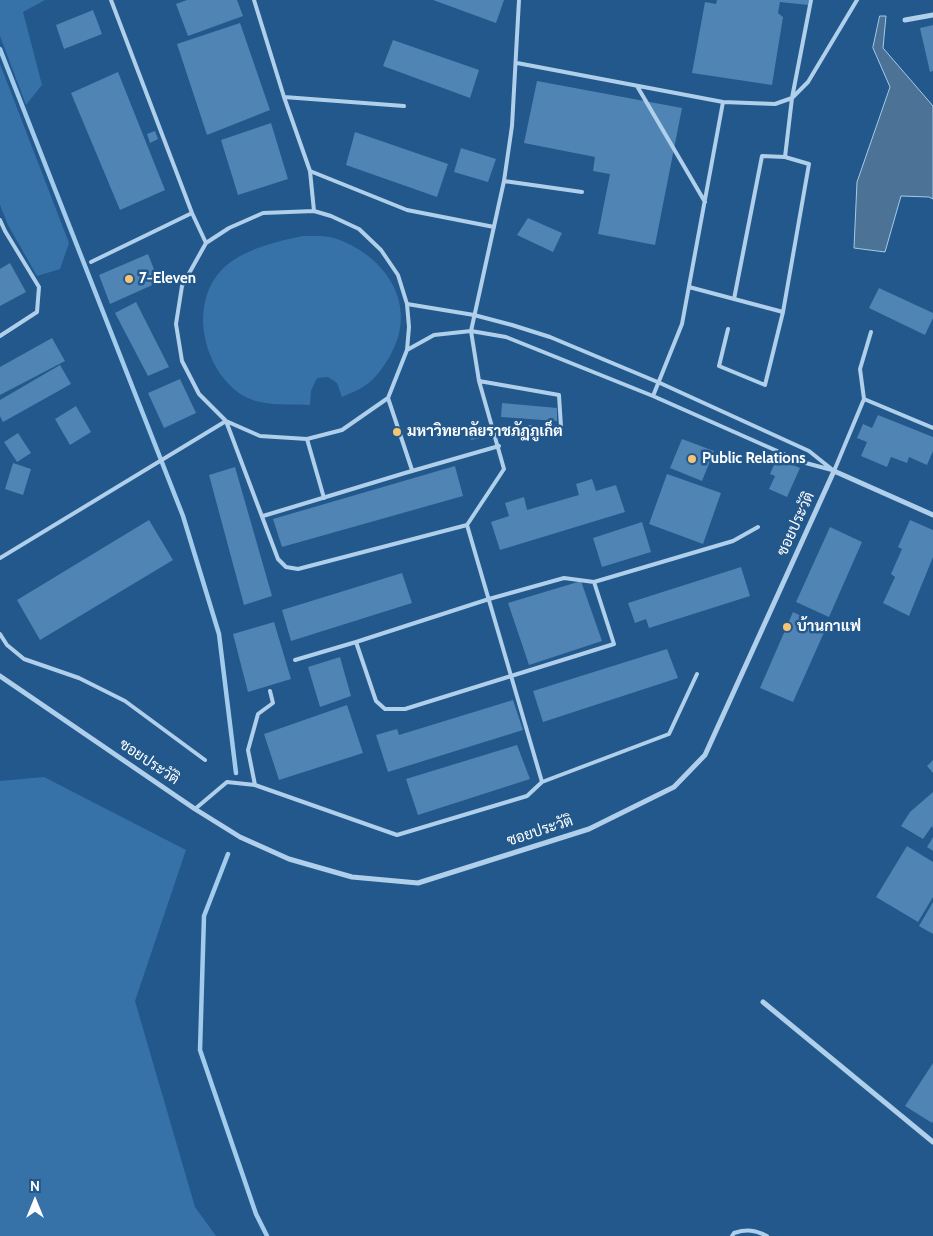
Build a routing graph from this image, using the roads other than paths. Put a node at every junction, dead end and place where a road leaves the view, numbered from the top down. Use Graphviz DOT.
graph roads {
  1 [pos="111,0"];
  2 [pos="254,0"];
  3 [pos="519,0"];
  4 [pos="811,0"];
  5 [pos="857,0"];
  6 [pos="933,15"];
  7 [pos="905,20"];
  8 [pos="517,63"];
  9 [pos="637,86"];
  10 [pos="284,97"];
  11 [pos="792,98"];
  12 [pos="723,102"];
  13 [pos="404,106"];
  14 [pos="785,157"];
  15 [pos="310,171"];
  16 [pos="504,181"];
  17 [pos="582,192"];
  18 [pos="705,202"];
  19 [pos="314,210"];
  20 [pos="192,213"];
  21 [pos="0,220"];
  22 [pos="494,227"];
  23 [pos="5,231"];
  24 [pos="0,234"];
  25 [pos="206,243"];
  26 [pos="91,262"];
  27 [pos="689,287"];
  28 [pos="734,299"];
  29 [pos="407,304"];
  30 [pos="783,312"];
  31 [pos="474,315"];
  32 [pos="728,329"];
  33 [pos="471,331"];
  34 [pos="872,332"];
  35 [pos="0,336"];
  36 [pos="406,350"];
  37 [pos="479,381"];
  38 [pos="660,383"];
  39 [pos="653,396"];
  40 [pos="388,398"];
  41 [pos="864,399"];
  42 [pos="226,421"];
  43 [pos="493,428"];
  44 [pos="933,428"];
  45 [pos="307,439"];
  46 [pos="499,446"];
  47 [pos="412,470"];
  48 [pos="834,471"];
  49 [pos="324,498"];
  50 [pos="933,515"];
  51 [pos="263,516"];
  52 [pos="467,525"];
  53 [pos="758,527"];
  54 [pos="0,558"];
  55 [pos="594,582"];
  56 [pos="490,599"];
  57 [pos="0,634"];
  58 [pos="356,642"];
  59 [pos="295,660"];
  60 [pos="697,674"];
  61 [pos="512,675"];
  62 [pos="0,676"];
  63 [pos="270,690"];
  64 [pos="204,760"];
  65 [pos="542,782"];
  66 [pos="255,785"];
  67 [pos="195,809"];
  68 [pos="763,1002"];
  69 [pos="933,1142"];
  70 [pos="732,1236"];
  71 [pos="767,1236"];
  1 -- 20 [label="lane"];
  2 -- 10 [label="lane"];
  3 -- 8 [label="lane"];
  4 -- 11 [label="lane"];
  5 -- 11 [label="lane"];
  6 -- 7 [label="street"];
  8 -- 9 [label="lane"];
  8 -- 16 [label="lane"];
  9 -- 12 [label="lane"];
  9 -- 18 [label="lane"];
  10 -- 13 [label="lane"];
  10 -- 15 [label="lane"];
  11 -- 12 [label="lane"];
  11 -- 14 [label="lane"];
  12 -- 18 [label="lane"];
  14 -- 28 [label="lane"];
  14 -- 30 [label="lane"];
  15 -- 19 [label="lane"];
  15 -- 22 [label="lane"];
  16 -- 17 [label="lane"];
  16 -- 22 [label="lane"];
  18 -- 27 [label="lane"];
  19 -- 25 [label="lane"];
  19 -- 29 [label="lane"];
  20 -- 25 [label="lane"];
  20 -- 26 [label="lane"];
  21 -- 23 [label="lane"];
  22 -- 31 [label="lane"];
  23 -- 24 [label="lane"];
  23 -- 35 [label="lane"];
  25 -- 42 [label="lane"];
  27 -- 28 [label="lane"];
  27 -- 38 [label="lane"];
  28 -- 30 [label="lane"];
  29 -- 31 [label="lane"];
  29 -- 36 [label="lane"];
  30 -- 32 [label="lane"];
  31 -- 33 [label="lane"];
  31 -- 38 [label="lane"];
  33 -- 36 [label="lane"];
  33 -- 37 [label="lane"];
  33 -- 39 [label="lane"];
  34 -- 41 [label="lane"];
  36 -- 40 [label="lane"];
  37 -- 43 [label="lane"];
  37 -- 43 [label="lane"];
  38 -- 39 [label="lane"];
  38 -- 48 [label="lane"];
  39 -- 48 [label="lane"];
  40 -- 45 [label="lane"];
  40 -- 47 [label="lane"];
  41 -- 44 [label="lane"];
  41 -- 48 [label="lane"];
  42 -- 45 [label="lane"];
  42 -- 51 [label="lane"];
  42 -- 54 [label="lane"];
  43 -- 46 [label="lane"];
  45 -- 49 [label="lane"];
  46 -- 47 [label="lane"];
  46 -- 52 [label="lane"];
  47 -- 49 [label="lane"];
  48 -- 50 [label="street"];
  48 -- 67 [label="street, ซอยประวัติ"];
  49 -- 51 [label="lane"];
  51 -- 52 [label="lane"];
  52 -- 56 [label="lane"];
  53 -- 55 [label="lane"];
  55 -- 56 [label="lane"];
  55 -- 61 [label="lane"];
  56 -- 58 [label="lane"];
  56 -- 61 [label="lane"];
  57 -- 64 [label="lane"];
  58 -- 59 [label="lane"];
  58 -- 61 [label="lane"];
  60 -- 65 [label="lane"];
  61 -- 65 [label="lane"];
  62 -- 67 [label="street, ซอยประวัติ"];
  63 -- 66 [label="lane"];
  65 -- 66 [label="lane"];
  66 -- 67 [label="lane"];
  68 -- 69 [label="street"];
  70 -- 71 [label="lane"];
}
